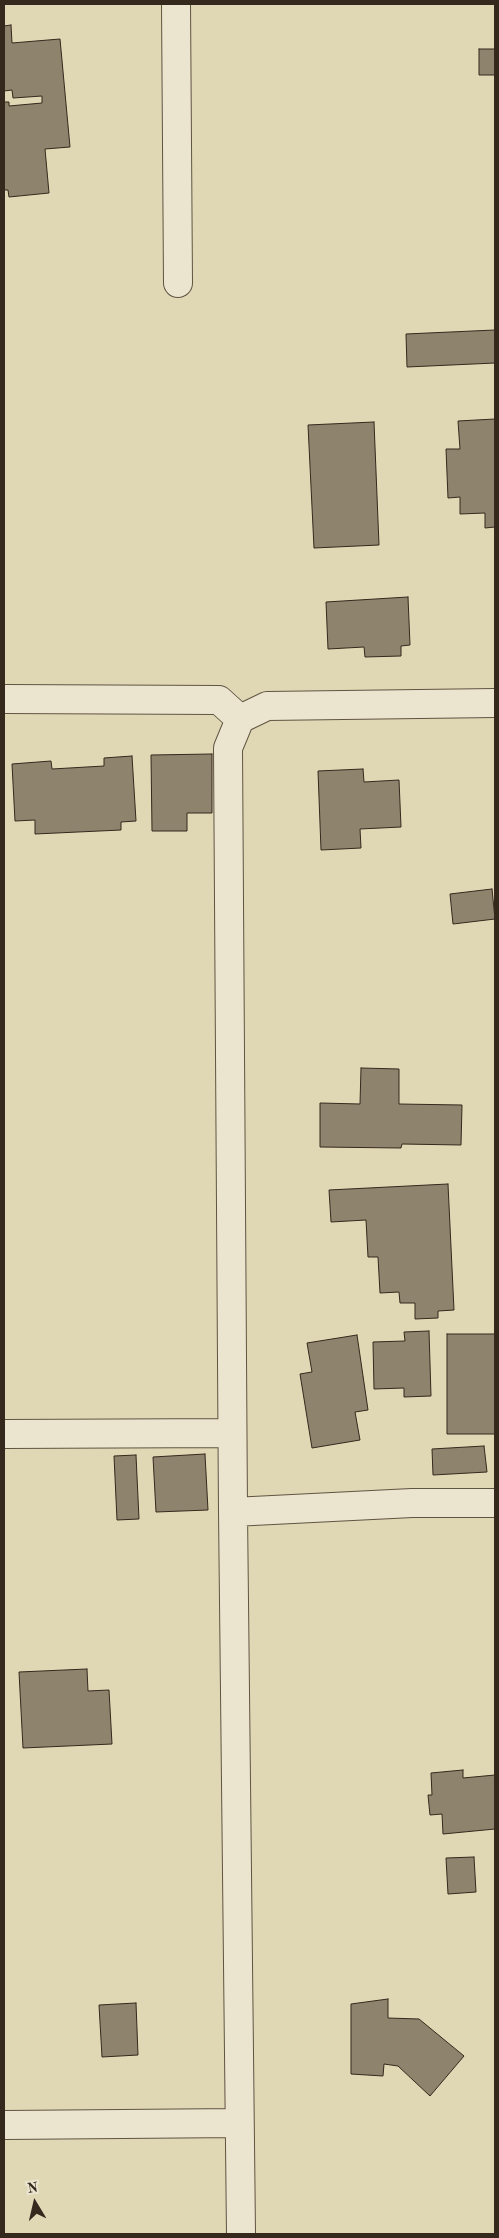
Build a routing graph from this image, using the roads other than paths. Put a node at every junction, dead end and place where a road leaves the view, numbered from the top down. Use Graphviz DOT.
graph roads {
  1 [pos="176,4"];
  2 [pos="178,283"];
  3 [pos="4,699"];
  4 [pos="495,702"];
  5 [pos="240,720"];
  6 [pos="232,1433"];
  7 [pos="4,1434"];
  8 [pos="495,1503"];
  9 [pos="233,1512"];
  10 [pos="238,2123"];
  11 [pos="4,2125"];
  12 [pos="241,2234"];
  1 -- 2 [label="street"];
  3 -- 5 [label="street"];
  4 -- 5 [label="street"];
  5 -- 6 [label="street"];
  6 -- 7 [label="street"];
  6 -- 9 [label="street"];
  8 -- 9 [label="street"];
  9 -- 10 [label="street"];
  10 -- 11 [label="street"];
  10 -- 12 [label="street"];
}
